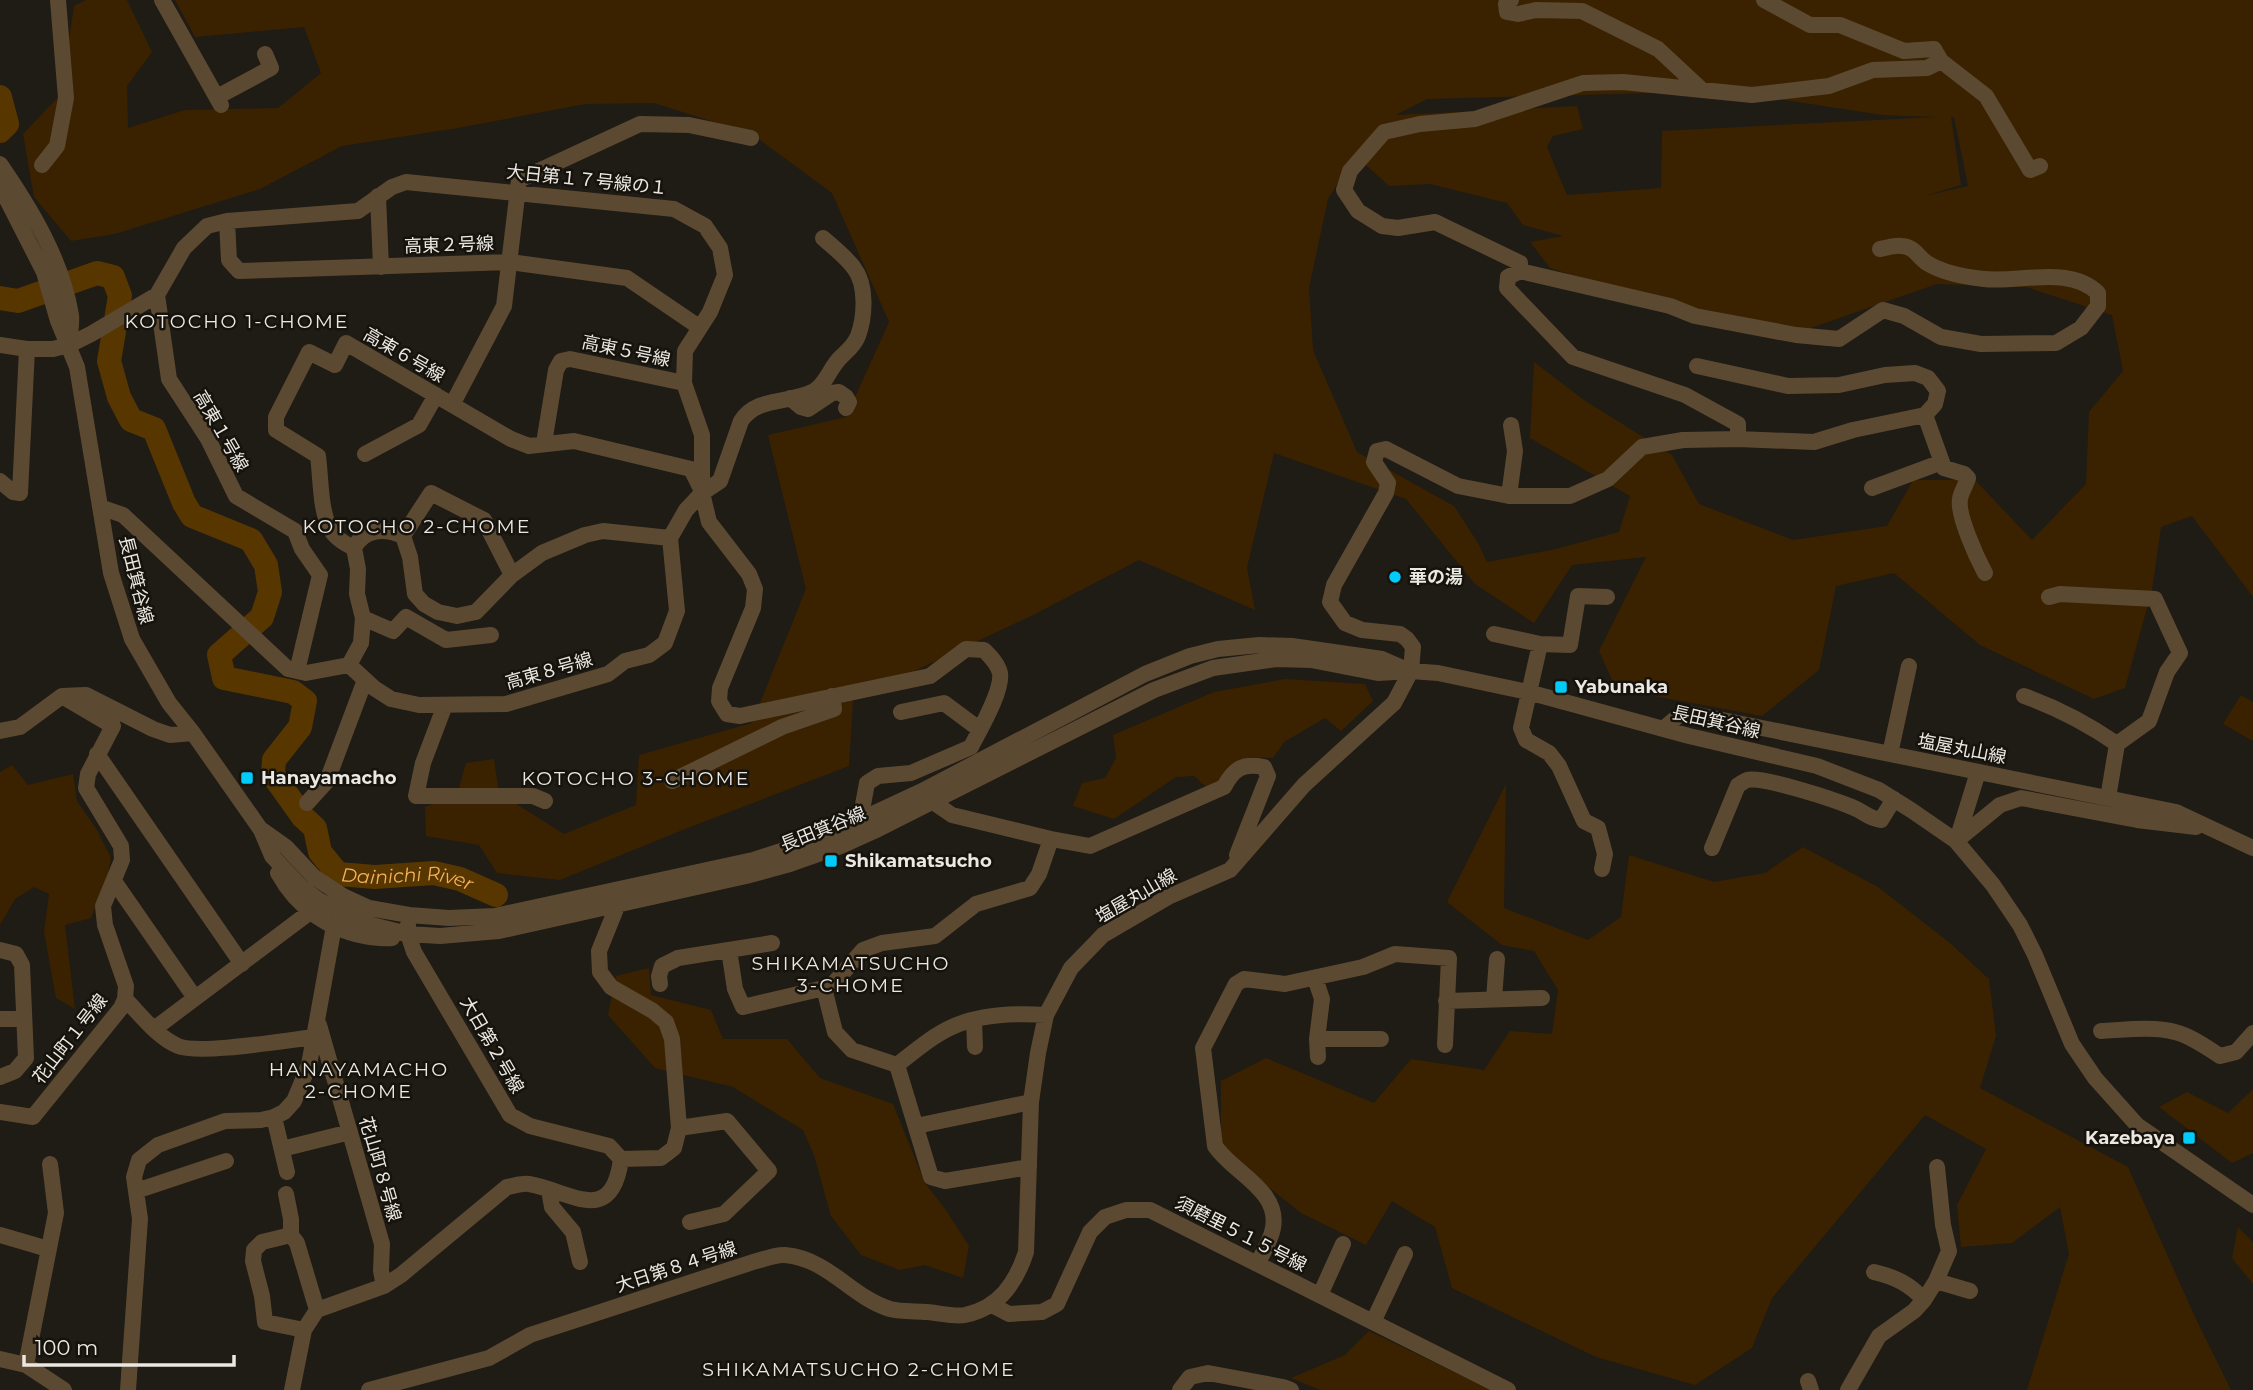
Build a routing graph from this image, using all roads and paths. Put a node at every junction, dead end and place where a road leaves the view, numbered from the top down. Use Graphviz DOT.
graph roads {
  1 [pos="58,0"];
  2 [pos="162,0"];
  3 [pos="1511,0"];
  4 [pos="1764,0"];
  5 [pos="265,54"];
  6 [pos="1941,61"];
  7 [pos="1702,90"];
  8 [pos="751,138"];
  9 [pos="0,164"];
  10 [pos="42,165"];
  11 [pos="2040,166"];
  12 [pos="0,186"];
  13 [pos="516,192"];
  14 [pos="378,196"];
  15 [pos="227,222"];
  16 [pos="823,238"];
  17 [pos="1880,248"];
  18 [pos="510,262"];
  19 [pos="381,267"];
  20 [pos="50,270"];
  21 [pos="1520,271"];
  22 [pos="156,295"];
  23 [pos="699,327"];
  24 [pos="0,345"];
  25 [pos="69,345"];
  26 [pos="27,349"];
  27 [pos="1697,366"];
  28 [pos="684,383"];
  29 [pos="436,395"];
  30 [pos="790,398"];
  31 [pos="452,405"];
  32 [pos="846,408"];
  33 [pos="1924,415"];
  34 [pos="1511,425"];
  35 [pos="1738,439"];
  36 [pos="544,443"];
  37 [pos="365,454"];
  38 [pos="1942,462"];
  39 [pos="0,481"];
  40 [pos="1872,488"];
  41 [pos="702,493"];
  42 [pos="1509,496"];
  43 [pos="100,508"];
  44 [pos="403,536"];
  45 [pos="670,538"];
  46 [pos="354,548"];
  47 [pos="1985,573"];
  48 [pos="512,575"];
  49 [pos="1607,597"];
  50 [pos="2049,597"];
  51 [pos="363,618"];
  52 [pos="1494,634"];
  53 [pos="491,635"];
  54 [pos="1540,644"];
  55 [pos="349,665"];
  56 [pos="1909,666"];
  57 [pos="291,668"];
  58 [pos="1411,671"];
  59 [pos="365,680"];
  60 [pos="1528,692"];
  61 [pos="62,696"];
  62 [pos="832,696"];
  63 [pos="2024,696"];
  64 [pos="445,705"];
  65 [pos="901,712"];
  66 [pos="979,729"];
  67 [pos="1663,730"];
  68 [pos="0,731"];
  69 [pos="193,733"];
  70 [pos="2117,744"];
  71 [pos="97,754"];
  72 [pos="1890,754"];
  73 [pos="1978,772"];
  74 [pos="672,781"];
  75 [pos="2108,798"];
  76 [pos="1894,799"];
  77 [pos="545,801"];
  78 [pos="933,802"];
  79 [pos="307,803"];
  80 [pos="868,817"];
  81 [pos="2209,829"];
  82 [pos="261,830"];
  83 [pos="1051,839"];
  84 [pos="1956,841"];
  85 [pos="1712,848"];
  86 [pos="2253,848"];
  87 [pos="272,856"];
  88 [pos="1602,869"];
  89 [pos="1230,870"];
  90 [pos="114,881"];
  91 [pos="618,904"];
  92 [pos="310,912"];
  93 [pos="409,915"];
  94 [pos="334,926"];
  95 [pos="408,934"];
  96 [pos="772,943"];
  97 [pos="0,950"];
  98 [pos="729,950"];
  99 [pos="1497,959"];
  100 [pos="242,964"];
  101 [pos="1315,978"];
  102 [pos="660,984"];
  103 [pos="824,988"];
  104 [pos="1542,998"];
  105 [pos="125,999"];
  106 [pos="195,999"];
  107 [pos="1494,999"];
  108 [pos="1446,1001"];
  109 [pos="1046,1015"];
  110 [pos="0,1019"];
  111 [pos="24,1019"];
  112 [pos="974,1020"];
  113 [pos="154,1029"];
  114 [pos="317,1030"];
  115 [pos="2101,1031"];
  116 [pos="2253,1033"];
  117 [pos="1317,1039"];
  118 [pos="1381,1039"];
  119 [pos="1445,1045"];
  120 [pos="975,1047"];
  121 [pos="1318,1057"];
  122 [pos="897,1065"];
  123 [pos="0,1077"];
  124 [pos="1031,1102"];
  125 [pos="0,1112"];
  126 [pos="274,1117"];
  127 [pos="916,1126"];
  128 [pos="679,1128"];
  129 [pos="350,1132"];
  130 [pos="282,1149"];
  131 [pos="621,1159"];
  132 [pos="226,1161"];
  133 [pos="50,1164"];
  134 [pos="1029,1167"];
  135 [pos="1937,1167"];
  136 [pos="287,1172"];
  137 [pos="549,1190"];
  138 [pos="136,1191"];
  139 [pos="286,1194"];
  140 [pos="2253,1205"];
  141 [pos="690,1222"];
  142 [pos="291,1235"];
  143 [pos="0,1236"];
  144 [pos="1343,1244"];
  145 [pos="48,1249"];
  146 [pos="1405,1254"];
  147 [pos="580,1262"];
  148 [pos="1258,1264"];
  149 [pos="1874,1272"];
  150 [pos="1936,1281"];
  151 [pos="384,1286"];
  152 [pos="1970,1291"];
  153 [pos="1320,1296"];
  154 [pos="1924,1300"];
  155 [pos="992,1305"];
  156 [pos="317,1310"];
  157 [pos="1373,1322"];
  158 [pos="304,1330"];
  159 [pos="0,1359"];
  160 [pos="26,1365"];
  161 [pos="64,1390"];
  162 [pos="128,1390"];
  163 [pos="292,1390"];
  164 [pos="369,1390"];
  165 [pos="1180,1390"];
  166 [pos="1291,1390"];
  167 [pos="1508,1390"];
  168 [pos="1848,1390"];
  1 -- 10 [label="street"];
  2 -- 5 [label="street"];
  3 -- 7 [label="street"];
  4 -- 6 [label="street"];
  6 -- 7 [label="street"];
  6 -- 11 [label="street"];
  7 -- 21 [label="street"];
  8 -- 13 [label="street"];
  9 -- 20 [label="street, 長田箕谷線"];
  12 -- 20 [label="street, 長田箕谷線"];
  13 -- 14 [label="street, 大日第１７号線の１"];
  13 -- 18 [label="street"];
  13 -- 23 [label="street, 大日第１７号線の１"];
  14 -- 15 [label="street, 大日第１７号線の１"];
  14 -- 19 [label="street"];
  15 -- 19 [label="street, 高東２号線"];
  15 -- 22 [label="street, 大日第１７号線の１"];
  16 -- 30 [label="street"];
  17 -- 21 [label="street"];
  18 -- 19 [label="street, 高東２号線"];
  18 -- 23 [label="street, 高東２号線"];
  18 -- 31 [label="street"];
  20 -- 25 [label="street, 長田箕谷線"];
  21 -- 35 [label="street"];
  22 -- 25 [label="street"];
  22 -- 57 [label="street, 高東１号線"];
  23 -- 28 [label="street, 大日第１７号線の１"];
  24 -- 26 [label="street"];
  25 -- 26 [label="street"];
  25 -- 43 [label="street, 長田箕谷線"];
  26 -- 39 [label="street"];
  27 -- 33 [label="street"];
  28 -- 36 [label="street, 高東５号線"];
  28 -- 41 [label="street, 大日第１７号線の１"];
  29 -- 31 [label="street, 高東６号線"];
  29 -- 37 [label="street"];
  29 -- 46 [label="street, 高東６号線"];
  30 -- 32 [label="street"];
  30 -- 41 [label="street"];
  31 -- 36 [label="street, 高東６号線"];
  33 -- 35 [label="street"];
  33 -- 38 [label="street"];
  34 -- 42 [label="street"];
  35 -- 42 [label="street"];
  36 -- 41 [label="street, 高東６号線"];
  38 -- 40 [label="street"];
  38 -- 47 [label="street"];
  41 -- 45 [label="street"];
  41 -- 62 [label="street, 大日第１７号線の１"];
  42 -- 58 [label="street"];
  43 -- 57 [label="street"];
  43 -- 69 [label="street, 長田箕谷線"];
  44 -- 46 [label="street"];
  44 -- 48 [label="street"];
  44 -- 48 [label="street"];
  45 -- 48 [label="street"];
  45 -- 64 [label="street, 高東８号線"];
  46 -- 51 [label="street"];
  49 -- 54 [label="street"];
  50 -- 70 [label="street"];
  51 -- 53 [label="street"];
  51 -- 55 [label="street"];
  52 -- 54 [label="street"];
  54 -- 60 [label="street"];
  55 -- 57 [label="street"];
  55 -- 59 [label="street, 高東８号線"];
  56 -- 72 [label="street"];
  58 -- 60 [label="street, 長田箕谷線"];
  58 -- 78 [label="street, 長田箕谷線"];
  58 -- 80 [label="street, 長田箕谷線"];
  58 -- 89 [label="street, 塩屋丸山線"];
  59 -- 64 [label="street, 高東８号線"];
  59 -- 79 [label="street"];
  60 -- 67 [label="street, 長田箕谷線"];
  60 -- 88 [label="street"];
  61 -- 68 [label="street"];
  61 -- 69 [label="street"];
  61 -- 71 [label="street, 花山町１号線"];
  62 -- 66 [label="street, 大日第１７号線の１"];
  62 -- 74 [label="street"];
  63 -- 70 [label="street"];
  64 -- 77 [label="street"];
  65 -- 66 [label="street"];
  66 -- 80 [label="street"];
  67 -- 72 [label="street, 塩屋丸山線"];
  67 -- 76 [label="street, 長田箕谷線"];
  69 -- 82 [label="street, 長田箕谷線"];
  70 -- 75 [label="street"];
  71 -- 90 [label="street, 花山町１号線"];
  71 -- 100 [label="street"];
  72 -- 73 [label="street, 塩屋丸山線"];
  73 -- 75 [label="street, 塩屋丸山線"];
  73 -- 84 [label="street"];
  75 -- 81 [label="street, 塩屋丸山線"];
  76 -- 84 [label="street, 長田箕谷線"];
  76 -- 85 [label="street"];
  78 -- 83 [label="street"];
  78 -- 91 [label="street, 長田箕谷線"];
  80 -- 93 [label="street, 長田箕谷線"];
  81 -- 84 [label="street"];
  81 -- 86 [label="street, 塩屋丸山線"];
  82 -- 87 [label="street, 長田箕谷線"];
  82 -- 93 [label="street, 長田箕谷線"];
  83 -- 89 [label="street"];
  83 -- 103 [label="street"];
  84 -- 140 [label="street, 長田箕谷線"];
  87 -- 92 [label="street"];
  87 -- 95 [label="street, 長田箕谷線"];
  89 -- 109 [label="street, 塩屋丸山線"];
  90 -- 105 [label="street, 花山町１号線"];
  90 -- 106 [label="street"];
  91 -- 95 [label="street, 長田箕谷線"];
  91 -- 128 [label="street"];
  92 -- 94 [label="street"];
  92 -- 100 [label="street"];
  93 -- 95 [label="street, 大日第２号線"];
  94 -- 95 [label="street"];
  94 -- 114 [label="street"];
  95 -- 131 [label="street, 大日第２号線"];
  96 -- 98 [label="street"];
  97 -- 111 [label="street"];
  98 -- 102 [label="street"];
  98 -- 103 [label="street"];
  99 -- 107 [label="street"];
  100 -- 106 [label="street"];
  101 -- 108 [label="street"];
  101 -- 117 [label="street"];
  101 -- 148 [label="street"];
  103 -- 122 [label="street"];
  104 -- 107 [label="street"];
  105 -- 113 [label="street"];
  105 -- 125 [label="street, 花山町１号線"];
  106 -- 113 [label="street"];
  107 -- 108 [label="street"];
  108 -- 119 [label="street"];
  109 -- 112 [label="street"];
  109 -- 124 [label="street, 塩屋丸山線"];
  110 -- 111 [label="street"];
  111 -- 123 [label="street"];
  112 -- 120 [label="street"];
  112 -- 122 [label="street"];
  113 -- 114 [label="street"];
  114 -- 126 [label="street"];
  114 -- 129 [label="street, 花山町８号線"];
  115 -- 116 [label="street"];
  117 -- 118 [label="street"];
  117 -- 121 [label="street"];
  122 -- 127 [label="street"];
  124 -- 127 [label="street"];
  124 -- 134 [label="street, 塩屋丸山線"];
  126 -- 130 [label="street"];
  126 -- 138 [label="street"];
  127 -- 134 [label="street"];
  128 -- 131 [label="street"];
  128 -- 141 [label="street"];
  129 -- 130 [label="street"];
  129 -- 151 [label="street, 花山町８号線"];
  130 -- 136 [label="street"];
  131 -- 137 [label="street"];
  132 -- 138 [label="street"];
  133 -- 145 [label="street"];
  134 -- 155 [label="street, 塩屋丸山線"];
  135 -- 150 [label="street"];
  137 -- 147 [label="street"];
  137 -- 151 [label="street"];
  138 -- 162 [label="street"];
  139 -- 142 [label="street"];
  142 -- 156 [label="street"];
  142 -- 158 [label="street"];
  143 -- 145 [label="street"];
  144 -- 153 [label="street"];
  145 -- 160 [label="street"];
  146 -- 157 [label="street"];
  148 -- 153 [label="street, 須磨里５１５号線"];
  148 -- 155 [label="street, 須磨里５１５号線"];
  149 -- 154 [label="street"];
  150 -- 152 [label="street"];
  150 -- 154 [label="street"];
  151 -- 156 [label="street"];
  153 -- 157 [label="street, 須磨里５１５号線"];
  154 -- 168 [label="street"];
  155 -- 164 [label="street, 大日第８４号線"];
  156 -- 158 [label="street"];
  157 -- 167 [label="street, 須磨里５１５号線"];
  158 -- 163 [label="street"];
  159 -- 160 [label="street"];
  160 -- 161 [label="street"];
  165 -- 166 [label="street"];
}
